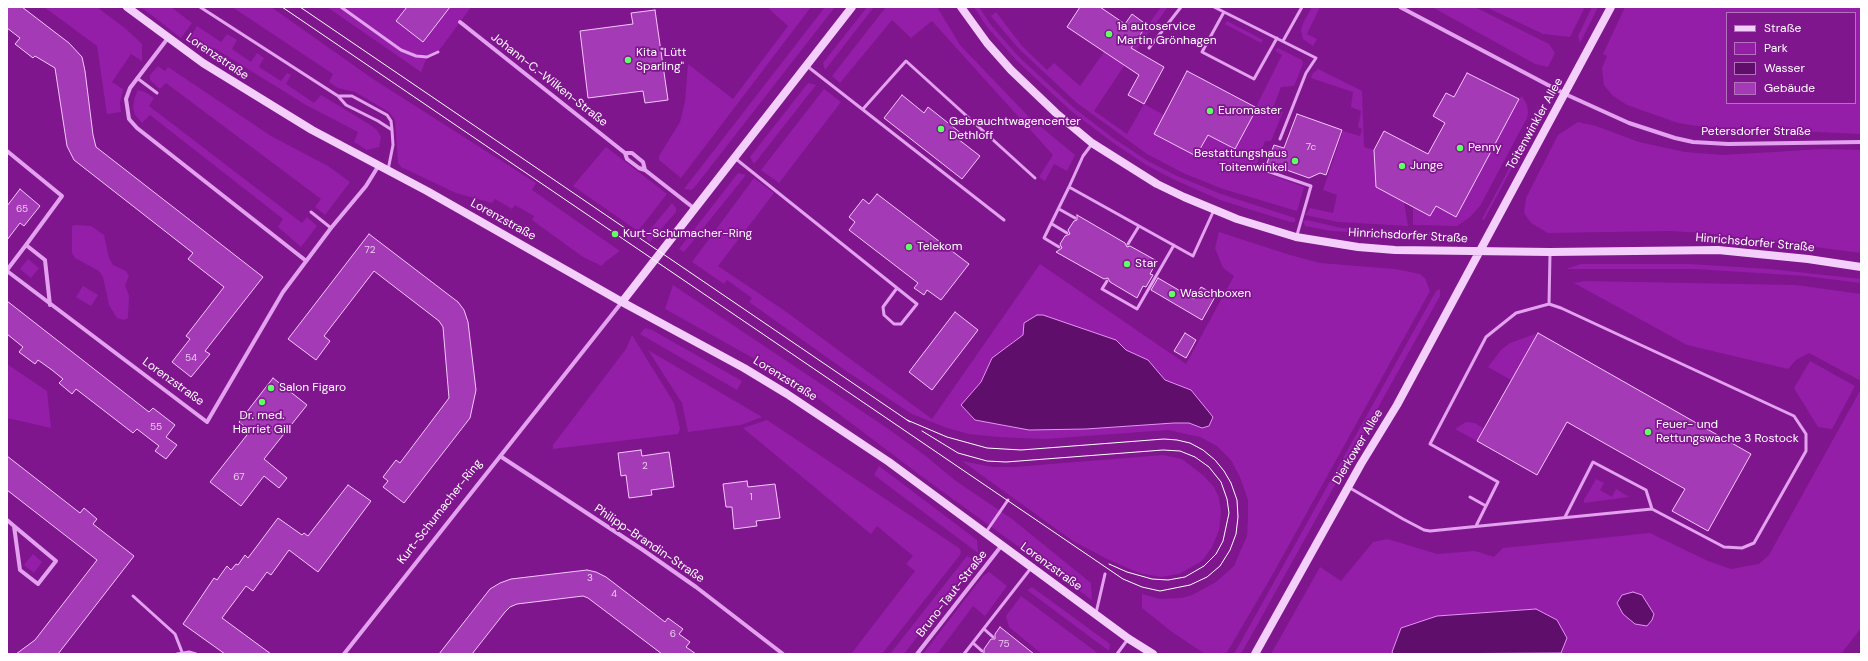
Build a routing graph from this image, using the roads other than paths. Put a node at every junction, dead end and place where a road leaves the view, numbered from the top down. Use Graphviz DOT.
graph roads {
  1 [pos="127,7"];
  2 [pos="200,7"];
  3 [pos="341,7"];
  4 [pos="852,7"];
  5 [pos="961,7"];
  6 [pos="1181,7"];
  7 [pos="1214,7"];
  8 [pos="1302,7"];
  9 [pos="1400,7"];
  10 [pos="1611,7"];
  11 [pos="1224,12"];
  12 [pos="460,22"];
  13 [pos="168,38"];
  14 [pos="1277,38"];
  15 [pos="1283,41"];
  16 [pos="1149,48"];
  17 [pos="438,52"];
  18 [pos="806,65"];
  19 [pos="137,78"];
  20 [pos="157,93"];
  21 [pos="1565,94"];
  22 [pos="338,96"];
  23 [pos="863,109"];
  24 [pos="392,130"];
  25 [pos="1280,139"];
  26 [pos="1861,142"];
  27 [pos="1092,143"];
  28 [pos="7,151"];
  29 [pos="625,153"];
  30 [pos="735,158"];
  31 [pos="379,166"];
  32 [pos="388,170"];
  33 [pos="645,170"];
  34 [pos="1267,171"];
  35 [pos="1035,178"];
  36 [pos="1069,187"];
  37 [pos="696,209"];
  38 [pos="1059,209"];
  39 [pos="1214,210"];
  40 [pos="311,212"];
  41 [pos="1075,218"];
  42 [pos="1004,220"];
  43 [pos="1052,224"];
  44 [pos="1139,226"];
  45 [pos="331,228"];
  46 [pos="1067,233"];
  47 [pos="1296,237"];
  48 [pos="1128,244"];
  49 [pos="26,245"];
  50 [pos="1174,245"];
  51 [pos="1059,247"];
  52 [pos="1479,251"];
  53 [pos="1550,252"];
  54 [pos="305,260"];
  55 [pos="1861,267"];
  56 [pos="7,271"];
  57 [pos="1107,281"];
  58 [pos="897,288"];
  59 [pos="622,302"];
  60 [pos="1549,304"];
  61 [pos="50,305"];
  62 [pos="500,456"];
  63 [pos="1348,487"];
  64 [pos="1470,497"];
  65 [pos="1008,500"];
  66 [pos="1486,506"];
  67 [pos="1652,509"];
  68 [pos="1566,517"];
  69 [pos="7,520"];
  70 [pos="14,526"];
  71 [pos="1476,526"];
  72 [pos="985,533"];
  73 [pos="1002,545"];
  74 [pos="1031,568"];
  75 [pos="1105,574"];
  76 [pos="133,596"];
  77 [pos="1096,615"];
  78 [pos="984,630"];
  79 [pos="993,637"];
  80 [pos="1128,639"];
  81 [pos="973,643"];
  82 [pos="982,651"];
  83 [pos="182,652"];
  84 [pos="177,654"];
  85 [pos="196,654"];
  86 [pos="344,654"];
  87 [pos="783,654"];
  88 [pos="917,654"];
  89 [pos="964,654"];
  90 [pos="1117,654"];
  91 [pos="1153,654"];
  92 [pos="1255,654"];
  1 -- 13 [label="street, Lorenzstraße"];
  2 -- 22 [label="lane"];
  3 -- 17 [label="lane"];
  4 -- 18 [label="street, Kurt-Schumacher-Ring"];
  5 -- 27 [label="street, Hinrichsdorfer Straße"];
  6 -- 16 [label="lane"];
  7 -- 11 [label="lane"];
  8 -- 15 [label="lane"];
  9 -- 21 [label="street"];
  10 -- 21 [label="street, Toitenwinkler Allee"];
  11 -- 14 [label="lane"];
  11 -- 14 [label="lane"];
  12 -- 29 [label="street, Johann-C.-Wilken-Straße"];
  13 -- 19 [label="street, Lorenzstraße"];
  13 -- 31 [label="street, Lorenzstraße"];
  14 -- 15 [label="lane"];
  15 -- 25 [label="lane"];
  18 -- 23 [label="lane"];
  18 -- 30 [label="street, Kurt-Schumacher-Ring"];
  19 -- 20 [label="lane"];
  19 -- 54 [label="street, Lorenzstraße"];
  21 -- 26 [label="street, Petersdorfer Straße"];
  21 -- 52 [label="street, Toitenwinkler Allee"];
  22 -- 24 [label="lane"];
  22 -- 24 [label="lane"];
  23 -- 35 [label="lane"];
  23 -- 42 [label="lane"];
  24 -- 32 [label="lane"];
  27 -- 36 [label="lane"];
  27 -- 39 [label="street, Hinrichsdorfer Straße"];
  28 -- 49 [label="street, Lorenzstraße"];
  29 -- 33 [label="street, Johann-C.-Wilken-Straße"];
  29 -- 33 [label="street, Johann-C.-Wilken-Straße"];
  30 -- 37 [label="street, Kurt-Schumacher-Ring"];
  30 -- 58 [label="lane"];
  31 -- 32 [label="street, Lorenzstraße"];
  31 -- 45 [label="street, Lorenzstraße"];
  32 -- 59 [label="street, Lorenzstraße"];
  33 -- 37 [label="street, Johann-C.-Wilken-Straße"];
  34 -- 47 [label="lane"];
  36 -- 38 [label="lane"];
  36 -- 44 [label="lane"];
  37 -- 59 [label="street, Kurt-Schumacher-Ring"];
  38 -- 41 [label="lane"];
  38 -- 43 [label="lane"];
  39 -- 47 [label="street, Hinrichsdorfer Straße"];
  39 -- 50 [label="lane"];
  40 -- 45 [label="lane"];
  43 -- 46 [label="lane"];
  43 -- 51 [label="lane"];
  44 -- 48 [label="lane"];
  44 -- 50 [label="lane"];
  45 -- 54 [label="street, Lorenzstraße"];
  47 -- 52 [label="street, Hinrichsdorfer Straße"];
  49 -- 56 [label="street, Lorenzstraße"];
  49 -- 61 [label="street"];
  50 -- 57 [label="lane"];
  52 -- 53 [label="street, Hinrichsdorfer Straße"];
  52 -- 63 [label="street, Dierkower Allee"];
  53 -- 55 [label="street, Hinrichsdorfer Straße"];
  53 -- 60 [label="lane"];
  54 -- 61 [label="street, Lorenzstraße"];
  56 -- 61 [label="street, Lorenzstraße"];
  58 -- 58 [label="lane"];
  59 -- 62 [label="street, Kurt-Schumacher-Ring"];
  59 -- 72 [label="street, Lorenzstraße"];
  60 -- 66 [label="lane"];
  60 -- 67 [label="lane"];
  62 -- 86 [label="street, Kurt-Schumacher-Ring"];
  62 -- 87 [label="street, Philipp-Brandin-Straße"];
  63 -- 71 [label="lane"];
  63 -- 92 [label="street, Dierkower Allee"];
  64 -- 66 [label="lane"];
  65 -- 72 [label="lane"];
  66 -- 71 [label="lane"];
  67 -- 68 [label="lane"];
  67 -- 68 [label="lane"];
  68 -- 71 [label="lane"];
  69 -- 70 [label="street"];
  70 -- 70 [label="street"];
  72 -- 73 [label="street, Lorenzstraße"];
  73 -- 74 [label="street, Lorenzstraße"];
  73 -- 88 [label="street, Bruno-Taut-Straße"];
  74 -- 77 [label="street, Lorenzstraße"];
  74 -- 78 [label="lane"];
  75 -- 77 [label="lane"];
  76 -- 83 [label="lane"];
  77 -- 80 [label="street, Lorenzstraße"];
  78 -- 79 [label="lane"];
  78 -- 81 [label="lane"];
  80 -- 90 [label="lane"];
  80 -- 91 [label="street, Lorenzstraße"];
  81 -- 82 [label="lane"];
  81 -- 89 [label="lane"];
  83 -- 84 [label="lane"];
  83 -- 85 [label="lane"];
}
